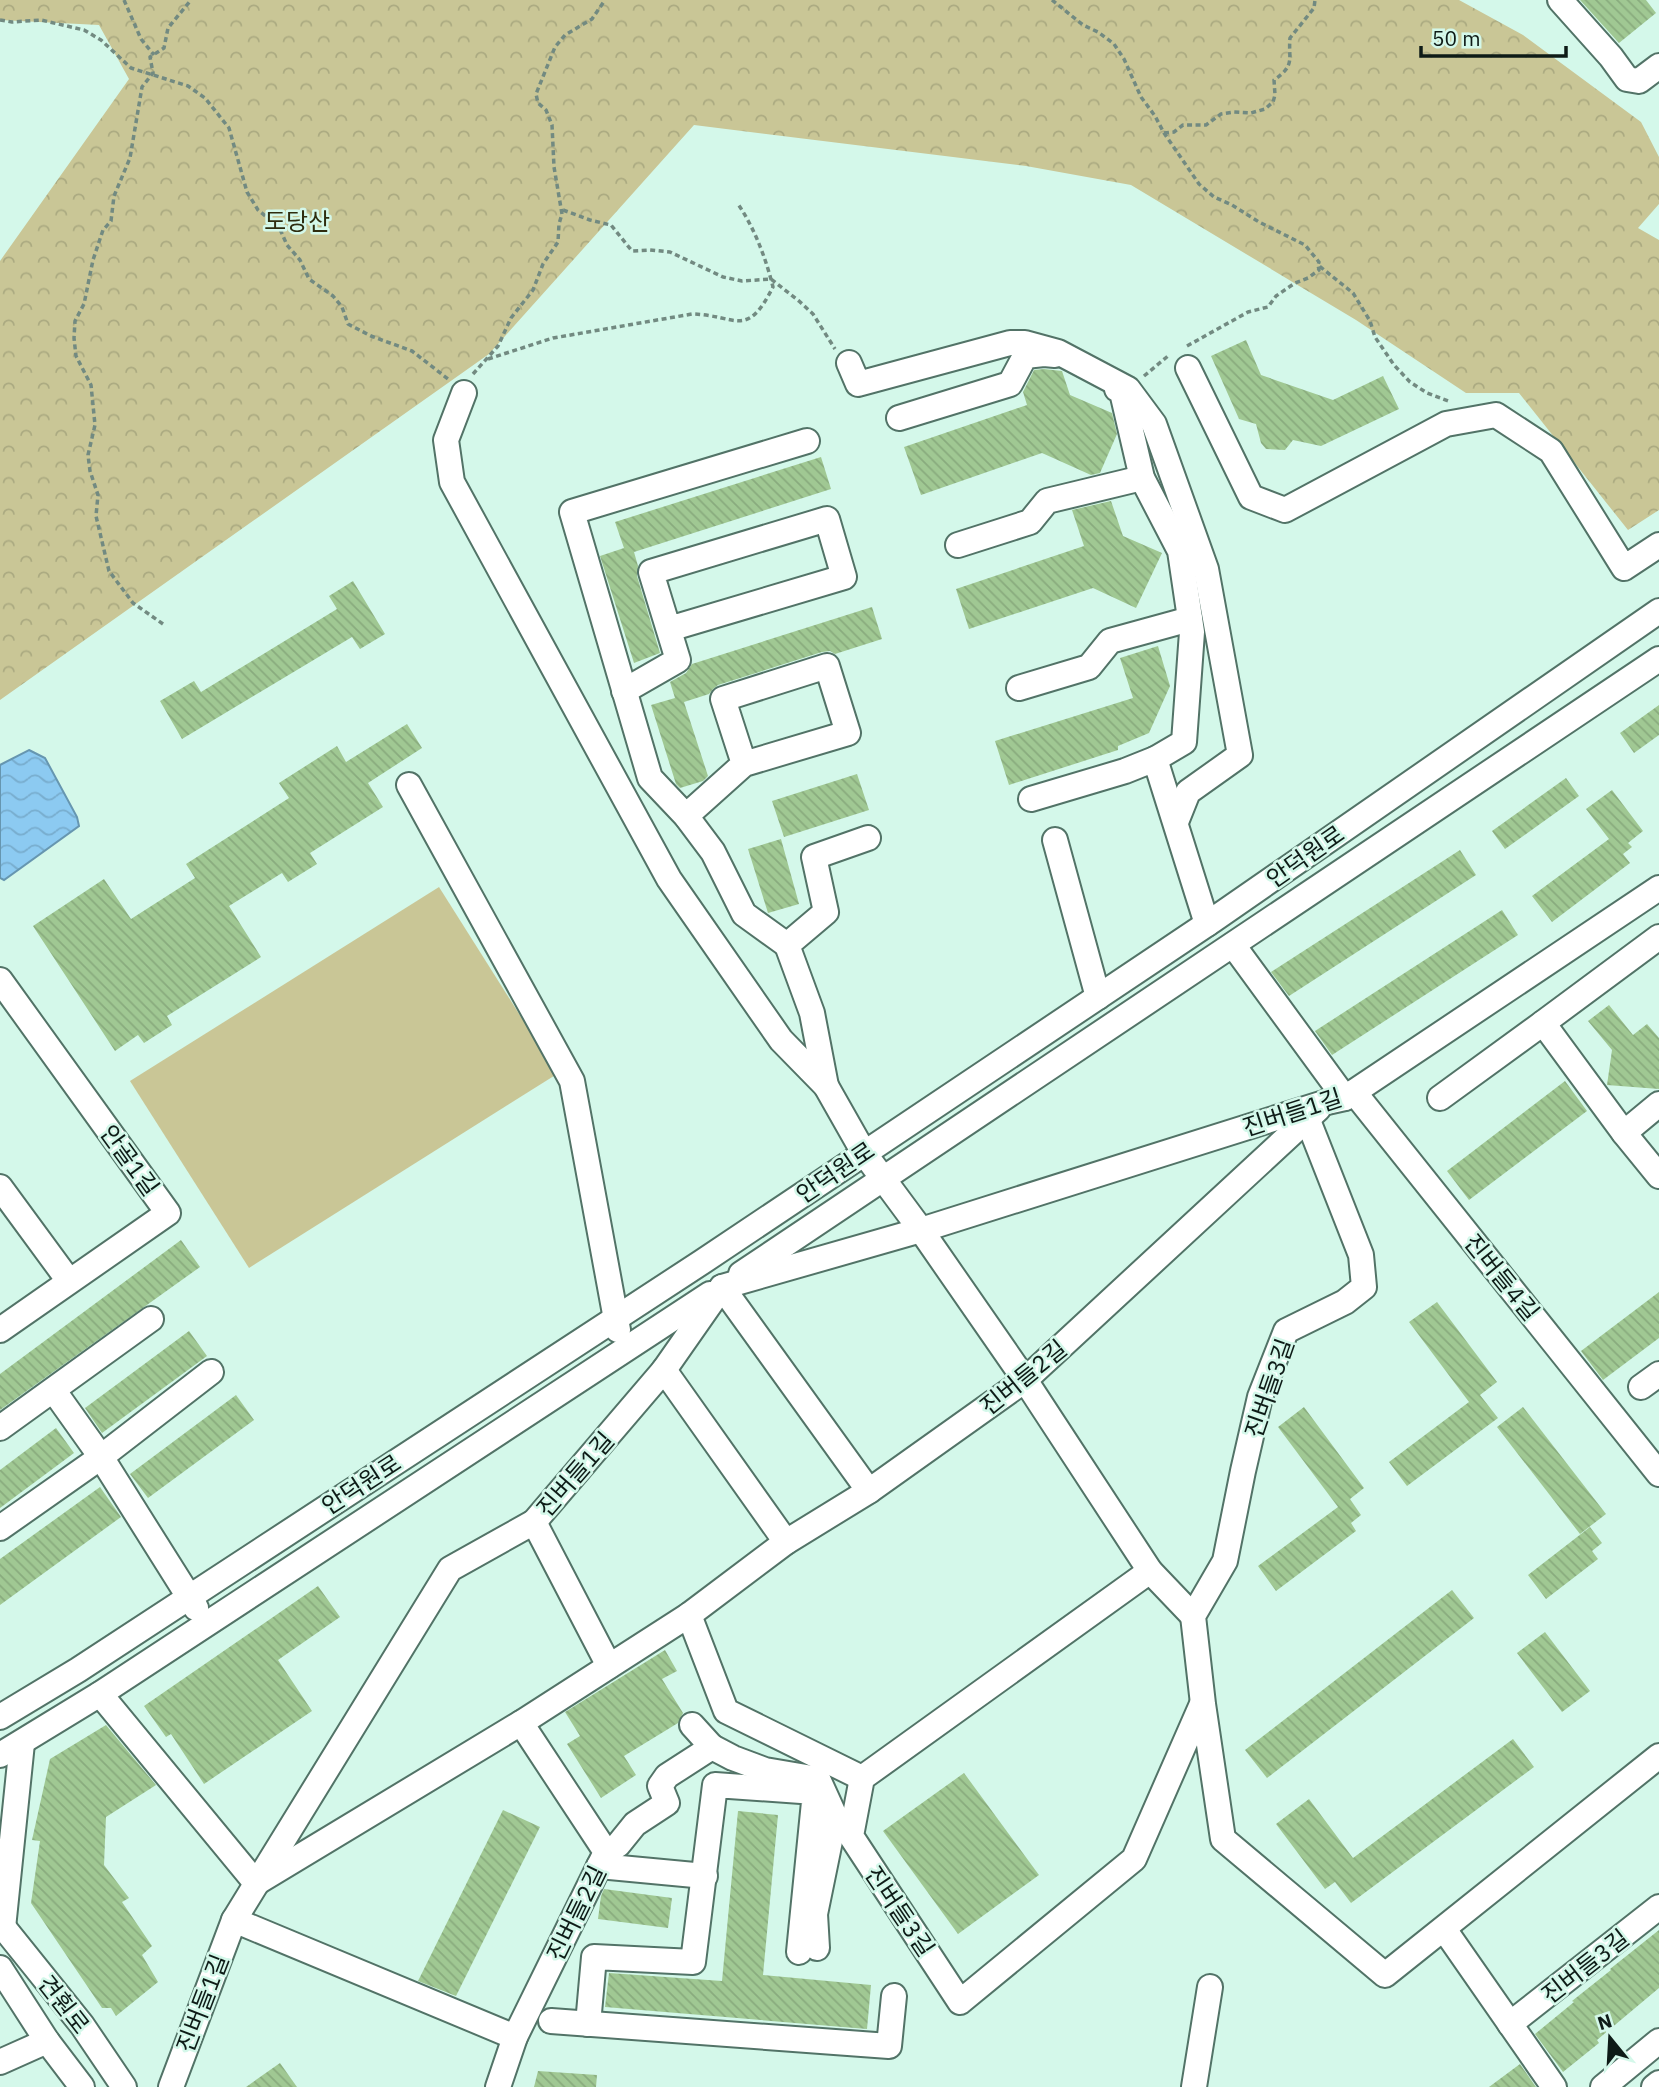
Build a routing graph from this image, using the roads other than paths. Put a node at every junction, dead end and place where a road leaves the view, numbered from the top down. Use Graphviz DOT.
graph roads {
  1 [pos="1560,0"];
  2 [pos="1659,66"];
  3 [pos="1181,356"];
  4 [pos="849,363"];
  5 [pos="464,393"];
  6 [pos="899,418"];
  7 [pos="807,441"];
  8 [pos="1142,478"];
  9 [pos="958,545"];
  10 [pos="1659,545"];
  11 [pos="1659,611"];
  12 [pos="1190,619"];
  13 [pos="669,629"];
  14 [pos="1659,659"];
  15 [pos="1019,688"];
  16 [pos="624,691"];
  17 [pos="1155,759"];
  18 [pos="744,764"];
  19 [pos="409,785"];
  20 [pos="1031,799"];
  21 [pos="685,816"];
  22 [pos="1176,822"];
  23 [pos="868,838"];
  24 [pos="1055,840"];
  25 [pos="1659,888"];
  26 [pos="1207,924"];
  27 [pos="1659,937"];
  28 [pos="787,945"];
  29 [pos="1233,945"];
  30 [pos="0,980"];
  31 [pos="1098,997"];
  32 [pos="1543,1023"];
  33 [pos="826,1086"];
  34 [pos="1342,1097"];
  35 [pos="1440,1098"];
  36 [pos="1659,1104"];
  37 [pos="1307,1118"];
  38 [pos="1624,1133"];
  39 [pos="864,1153"];
  40 [pos="1659,1176"];
  41 [pos="883,1178"];
  42 [pos="0,1187"];
  43 [pos="921,1230"];
  44 [pos="69,1281"];
  45 [pos="722,1287"];
  46 [pos="616,1318"];
  47 [pos="151,1319"];
  48 [pos="0,1329"];
  49 [pos="622,1352"];
  50 [pos="664,1370"];
  51 [pos="211,1372"];
  52 [pos="1025,1380"];
  53 [pos="54,1391"];
  54 [pos="0,1428"];
  55 [pos="101,1457"];
  56 [pos="1656,1465"];
  57 [pos="869,1491"];
  58 [pos="534,1522"];
  59 [pos="0,1528"];
  60 [pos="786,1542"];
  61 [pos="1150,1571"];
  62 [pos="190,1596"];
  63 [pos="689,1615"];
  64 [pos="1194,1616"];
  65 [pos="205,1624"];
  66 [pos="609,1666"];
  67 [pos="100,1694"];
  68 [pos="1203,1703"];
  69 [pos="1,1715"];
  70 [pos="521,1723"];
  71 [pos="692,1726"];
  72 [pos="22,1743"];
  73 [pos="712,1747"];
  74 [pos="0,1755"];
  75 [pos="1659,1756"];
  76 [pos="863,1778"];
  77 [pos="602,1859"];
  78 [pos="705,1876"];
  79 [pos="256,1883"];
  80 [pos="1659,1907"];
  81 [pos="234,1920"];
  82 [pos="2,1926"];
  83 [pos="1444,1929"];
  84 [pos="0,1968"];
  85 [pos="1210,1987"];
  86 [pos="894,1996"];
  87 [pos="551,2021"];
  88 [pos="588,2024"];
  89 [pos="1510,2024"];
  90 [pos="515,2038"];
  91 [pos="1659,2040"];
  92 [pos="47,2041"];
  93 [pos="0,2062"];
  94 [pos="1659,2083"];
  95 [pos="82,2087"];
  96 [pos="124,2087"];
  97 [pos="171,2087"];
  98 [pos="498,2087"];
  99 [pos="1194,2087"];
  100 [pos="1554,2087"];
  101 [pos="1603,2087"];
  102 [pos="1654,2087"];
  1 -- 2 [label="street"];
  3 -- 10 [label="street"];
  4 -- 22 [label="street"];
  5 -- 33 [label="street"];
  6 -- 8 [label="street"];
  7 -- 16 [label="street"];
  8 -- 9 [label="street"];
  8 -- 12 [label="street"];
  11 -- 26 [label="street, 안덕원로"];
  12 -- 15 [label="street"];
  12 -- 17 [label="street"];
  13 -- 13 [label="street"];
  13 -- 16 [label="street"];
  14 -- 29 [label="street, 안덕원로"];
  16 -- 21 [label="street"];
  17 -- 20 [label="street"];
  17 -- 22 [label="street"];
  18 -- 18 [label="street"];
  18 -- 21 [label="street"];
  19 -- 46 [label="street"];
  21 -- 28 [label="street"];
  22 -- 26 [label="street"];
  23 -- 28 [label="street"];
  24 -- 31 [label="street"];
  25 -- 34 [label="street, 진버들1길"];
  26 -- 31 [label="street, 안덕원로"];
  27 -- 32 [label="street"];
  28 -- 33 [label="street"];
  29 -- 34 [label="street, 진버들4길"];
  29 -- 41 [label="street, 안덕원로"];
  30 -- 44 [label="street, 안골1길"];
  31 -- 39 [label="street, 안덕원로"];
  32 -- 35 [label="street"];
  32 -- 38 [label="street"];
  33 -- 39 [label="street"];
  34 -- 37 [label="street, 진버들2길"];
  34 -- 43 [label="street, 진버들1길"];
  34 -- 56 [label="street, 진버들4길"];
  36 -- 38 [label="street"];
  37 -- 52 [label="street, 진버들2길"];
  37 -- 64 [label="street, 진버들3길"];
  38 -- 40 [label="street"];
  39 -- 41 [label="street"];
  39 -- 46 [label="street, 안덕원로"];
  41 -- 43 [label="street"];
  41 -- 45 [label="street, 안덕원로"];
  42 -- 44 [label="street"];
  43 -- 45 [label="street, 진버들1길"];
  43 -- 52 [label="street"];
  44 -- 48 [label="street, 안골1길"];
  45 -- 49 [label="street, 안덕원로"];
  45 -- 50 [label="street, 진버들1길"];
  45 -- 57 [label="street"];
  46 -- 49 [label="street"];
  46 -- 62 [label="street, 안덕원로"];
  47 -- 53 [label="street"];
  49 -- 65 [label="street, 안덕원로"];
  50 -- 58 [label="street, 진버들1길"];
  50 -- 60 [label="street"];
  51 -- 55 [label="street"];
  52 -- 57 [label="street, 진버들2길"];
  52 -- 61 [label="street"];
  53 -- 54 [label="street"];
  53 -- 55 [label="street"];
  55 -- 59 [label="street"];
  55 -- 62 [label="street"];
  57 -- 60 [label="street, 진버들2길"];
  58 -- 66 [label="street"];
  58 -- 79 [label="street, 진버들1길"];
  60 -- 63 [label="street, 진버들2길"];
  61 -- 64 [label="street"];
  61 -- 76 [label="street"];
  62 -- 65 [label="street"];
  62 -- 69 [label="street, 안덕원로"];
  63 -- 66 [label="street, 진버들2길"];
  63 -- 76 [label="street"];
  64 -- 68 [label="street, 진버들3길"];
  65 -- 67 [label="street, 안덕원로"];
  66 -- 70 [label="street, 진버들2길"];
  67 -- 72 [label="street, 안덕원로"];
  67 -- 79 [label="street"];
  68 -- 76 [label="street, 진버들3길"];
  68 -- 83 [label="street, 진버들3길"];
  70 -- 77 [label="street, 진버들2길"];
  70 -- 79 [label="street, 진버들2길"];
  71 -- 73 [label="street"];
  72 -- 74 [label="street, 안덕원로"];
  72 -- 82 [label="street"];
  73 -- 77 [label="street"];
  73 -- 78 [label="street"];
  75 -- 83 [label="street, 진버들3길"];
  77 -- 78 [label="street"];
  77 -- 90 [label="street, 진버들2길"];
  78 -- 88 [label="street"];
  79 -- 81 [label="street, 진버들1길"];
  80 -- 89 [label="street, 진버들3길"];
  81 -- 90 [label="street"];
  81 -- 97 [label="street, 진버들1길"];
  82 -- 96 [label="street, 견훤로"];
  83 -- 89 [label="street"];
  84 -- 92 [label="street, 견훤로"];
  85 -- 99 [label="street"];
  86 -- 88 [label="street"];
  87 -- 88 [label="street"];
  89 -- 100 [label="street"];
  90 -- 98 [label="street"];
  91 -- 101 [label="street"];
  92 -- 93 [label="street"];
  92 -- 95 [label="street, 견훤로"];
  94 -- 102 [label="street"];
}
